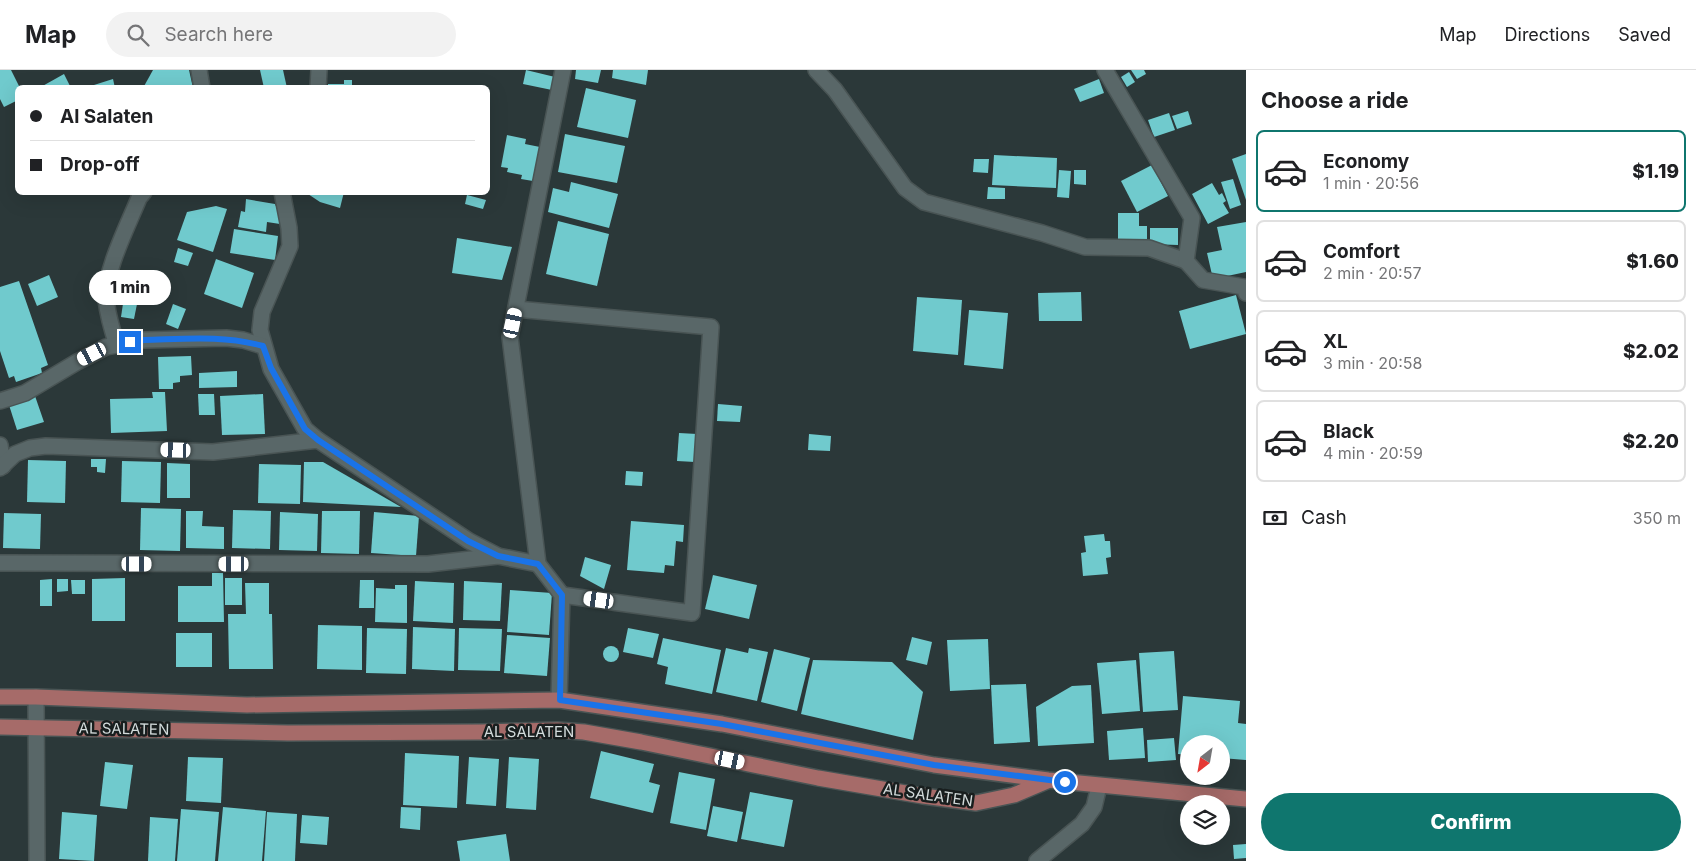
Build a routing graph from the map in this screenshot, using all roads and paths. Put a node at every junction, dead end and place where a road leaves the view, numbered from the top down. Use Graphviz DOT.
graph roads {
  1 [pos="199,70"];
  2 [pos="319,70"];
  3 [pos="563,70"];
  4 [pos="816,70"];
  5 [pos="1105,70"];
  6 [pos="202,85"];
  7 [pos="318,85"];
  8 [pos="142,195"];
  9 [pos="283,195"];
  10 [pos="1186,261"];
  11 [pos="1246,293"];
  12 [pos="516,309"];
  13 [pos="117,345"];
  14 [pos="263,346"];
  15 [pos="0,402"];
  16 [pos="318,440"];
  17 [pos="0,445"];
  18 [pos="1,467"];
  19 [pos="498,556"];
  20 [pos="0,563"];
  21 [pos="538,564"];
  22 [pos="562,595"];
  23 [pos="0,697"];
  24 [pos="36,697"];
  25 [pos="560,700"];
  26 [pos="0,728"];
  27 [pos="36,728"];
  28 [pos="1048,780"];
  29 [pos="1099,786"];
  30 [pos="1246,799"];
  31 [pos="37,861"];
  32 [pos="1037,861"];
  1 -- 6 [label="street"];
  2 -- 7 [label="street"];
  3 -- 12 [label="street"];
  4 -- 10 [label="street"];
  5 -- 10 [label="street"];
  8 -- 13 [label="street"];
  9 -- 14 [label="street"];
  10 -- 11 [label="street"];
  12 -- 21 [label="street"];
  12 -- 22 [label="street"];
  13 -- 14 [label="street"];
  13 -- 15 [label="street"];
  14 -- 16 [label="street"];
  16 -- 18 [label="street"];
  16 -- 19 [label="street"];
  17 -- 18 [label="street"];
  19 -- 20 [label="street"];
  19 -- 21 [label="street"];
  21 -- 22 [label="street"];
  22 -- 25 [label="street"];
  23 -- 24 [label="main road, AL SALATEN"];
  24 -- 25 [label="main road, AL SALATEN"];
  24 -- 27 [label="street"];
  25 -- 28 [label="main road, AL SALATEN"];
  26 -- 27 [label="main road, AL SALATEN"];
  27 -- 28 [label="main road, AL SALATEN"];
  27 -- 31 [label="street"];
  28 -- 29 [label="main road, AL SALATEN"];
  29 -- 30 [label="main road, AL SALATEN"];
  29 -- 32 [label="street"];
}
